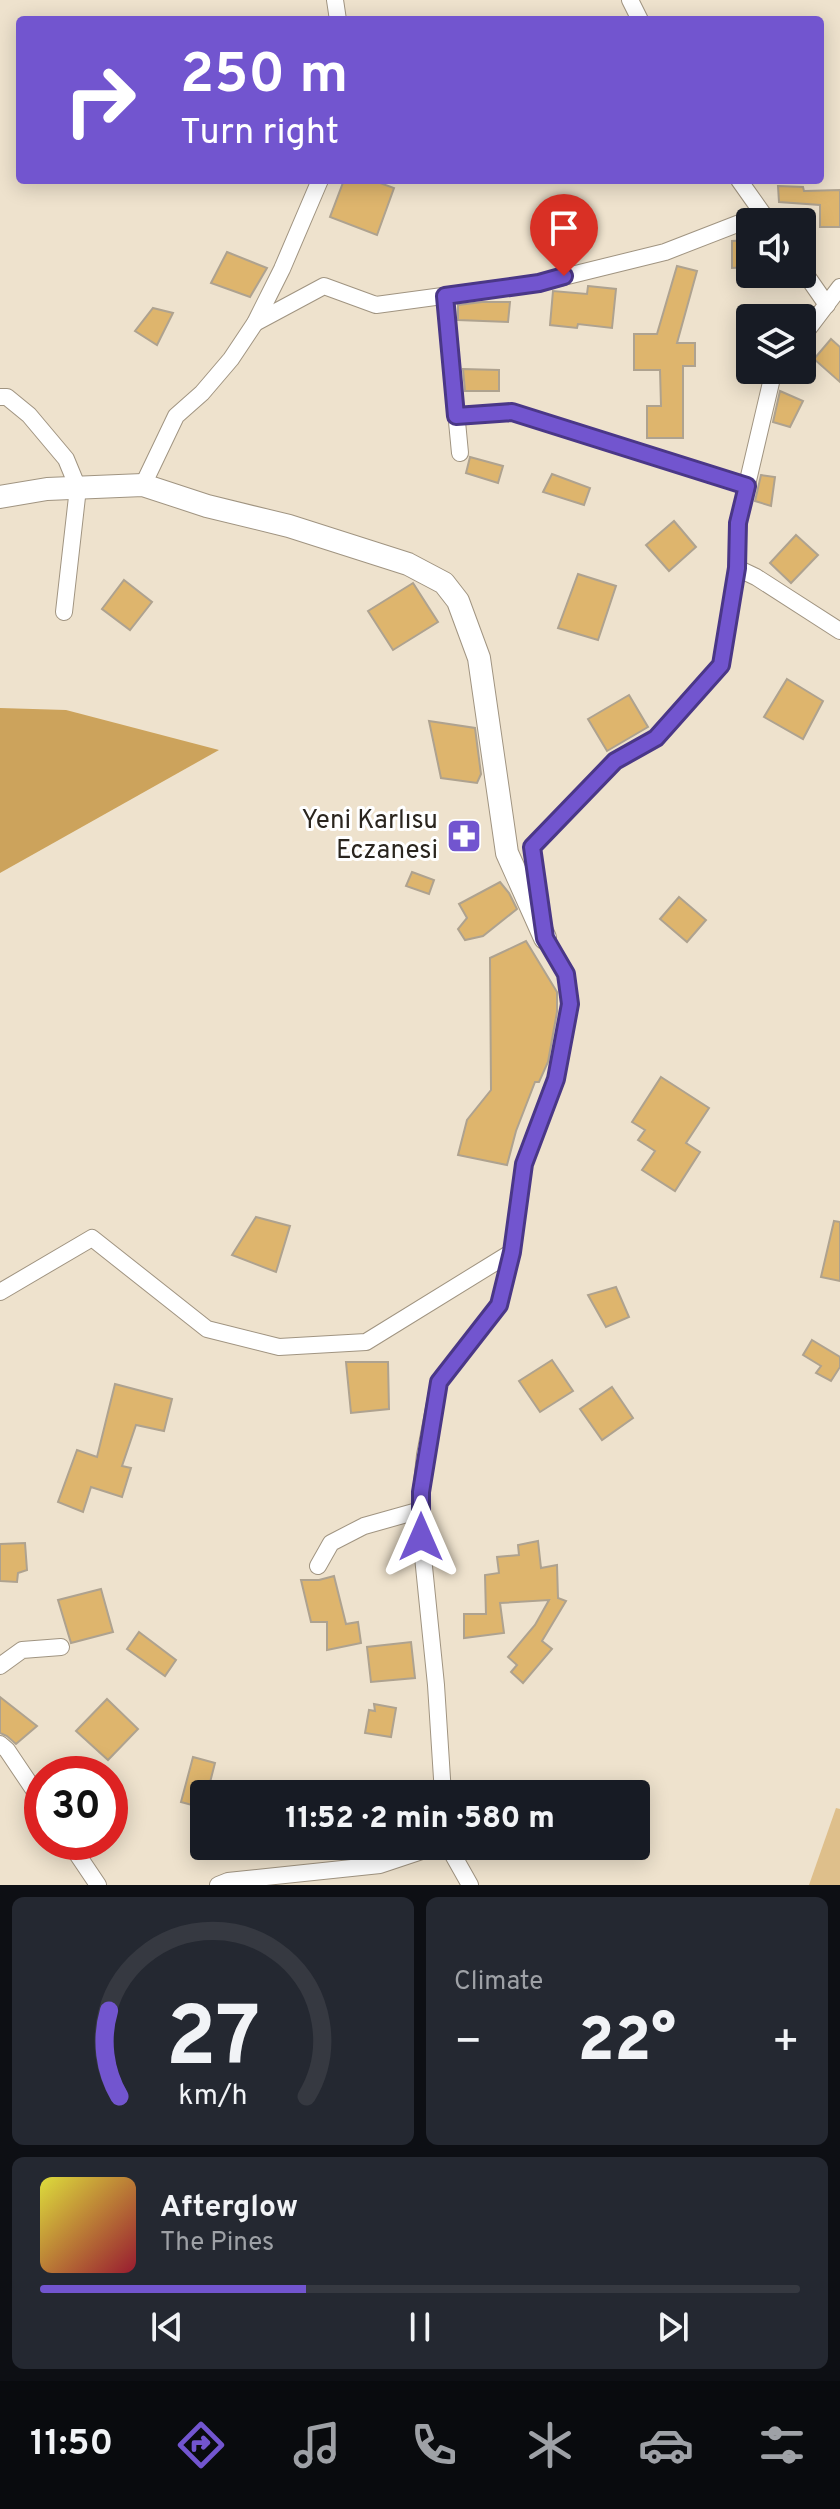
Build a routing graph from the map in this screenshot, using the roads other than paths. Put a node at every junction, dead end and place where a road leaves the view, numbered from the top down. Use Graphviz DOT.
graph roads {
  1 [pos="318,184"];
  2 [pos="742,184"];
  3 [pos="759,208"];
  4 [pos="736,228"];
  5 [pos="840,287"];
  6 [pos="815,288"];
  7 [pos="445,296"];
  8 [pos="827,305"];
  9 [pos="816,319"];
  10 [pos="255,323"];
  11 [pos="771,384"];
  12 [pos="0,397"];
  13 [pos="456,416"];
  14 [pos="460,453"];
  15 [pos="143,485"];
  16 [pos="747,486"];
  17 [pos="78,488"];
  18 [pos="0,497"];
  19 [pos="737,568"];
  20 [pos="64,612"];
  21 [pos="840,631"];
  22 [pos="545,938"];
  23 [pos="512,1252"];
  24 [pos="0,1292"];
  25 [pos="421,1510"];
  26 [pos="318,1566"];
  27 [pos="61,1647"];
  28 [pos="0,1666"];
  29 [pos="0,1744"];
  30 [pos="24,1775"];
  31 [pos="442,1780"];
  32 [pos="81,1860"];
  33 [pos="395,1860"];
  34 [pos="456,1860"];
  35 [pos="98,1885"];
  36 [pos="218,1885"];
  37 [pos="470,1885"];
  1 -- 10 [label="street"];
  2 -- 3 [label="street"];
  4 -- 7 [label="street"];
  5 -- 8 [label="street"];
  6 -- 8 [label="street"];
  7 -- 10 [label="street"];
  7 -- 13 [label="street"];
  8 -- 9 [label="street"];
  10 -- 15 [label="street"];
  11 -- 16 [label="street"];
  12 -- 17 [label="street"];
  13 -- 14 [label="street"];
  13 -- 16 [label="street"];
  15 -- 17 [label="street"];
  15 -- 22 [label="street"];
  16 -- 19 [label="street"];
  17 -- 18 [label="street"];
  17 -- 20 [label="street"];
  19 -- 21 [label="street"];
  19 -- 22 [label="street"];
  22 -- 23 [label="street"];
  23 -- 24 [label="street"];
  23 -- 25 [label="street"];
  25 -- 26 [label="street"];
  25 -- 31 [label="street"];
  27 -- 28 [label="street"];
  29 -- 30 [label="street"];
  32 -- 35 [label="street"];
  33 -- 36 [label="street"];
  34 -- 37 [label="street"];
}
